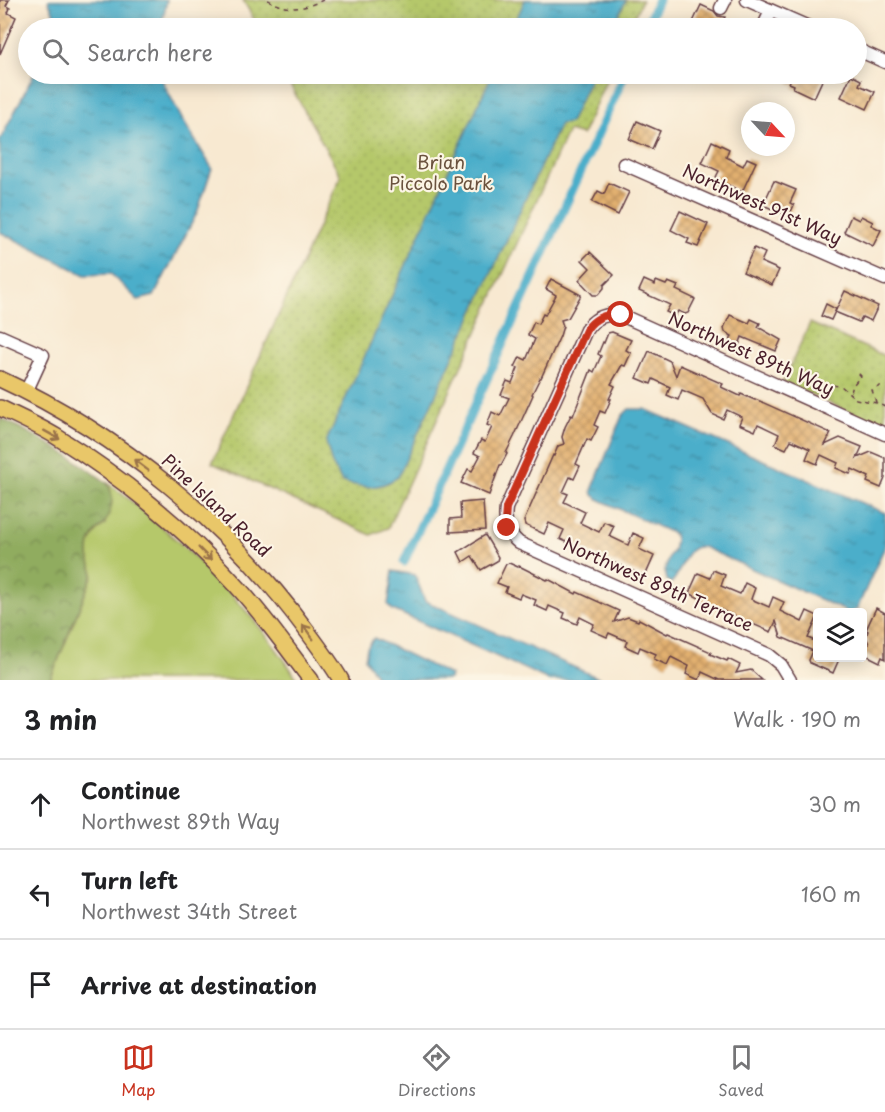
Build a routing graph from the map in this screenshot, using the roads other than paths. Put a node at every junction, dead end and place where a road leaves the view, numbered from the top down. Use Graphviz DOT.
graph roads {
  1 [pos="747,0"];
  2 [pos="771,10"];
  3 [pos="767,18"];
  4 [pos="789,18"];
  5 [pos="867,54"];
  6 [pos="885,62"];
  7 [pos="624,164"];
  8 [pos="885,279"];
  9 [pos="0,336"];
  10 [pos="0,379"];
  11 [pos="26,392"];
  12 [pos="0,408"];
  13 [pos="885,434"];
  14 [pos="507,528"];
  15 [pos="310,680"];
  16 [pos="341,680"];
  17 [pos="790,680"];
  1 -- 2 [label="street"];
  2 -- 3 [label="street"];
  2 -- 4 [label="street"];
  5 -- 6 [label="street"];
  7 -- 8 [label="street, Northwest 91st Way"];
  9 -- 11 [label="street"];
  10 -- 11 [label="main road, Pine Island Road"];
  16 -- 11 [label="main road, Pine Island Road, one-way"];
  12 -- 15 [label="main road, one-way"];
  13 -- 14 [label="street, Northwest 89th Way"];
  14 -- 17 [label="street, Northwest 89th Terrace"];
}
